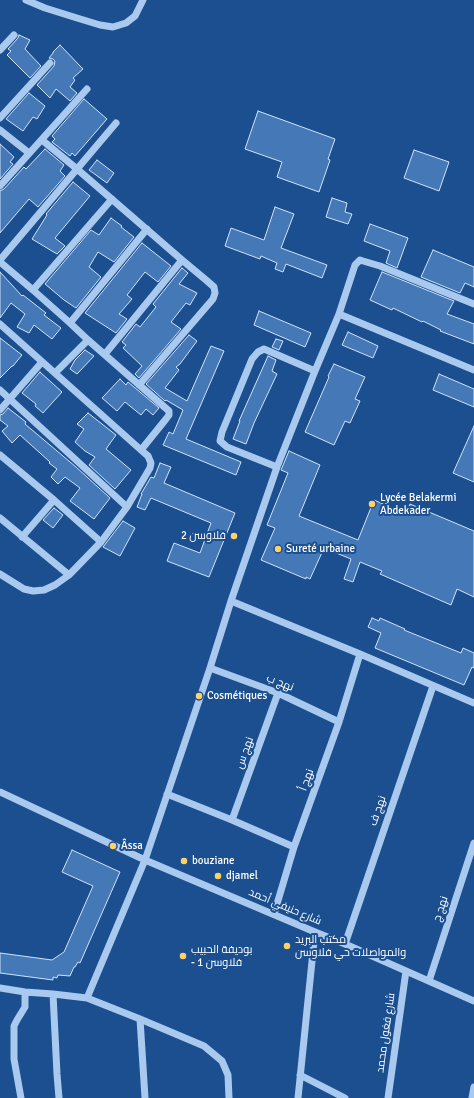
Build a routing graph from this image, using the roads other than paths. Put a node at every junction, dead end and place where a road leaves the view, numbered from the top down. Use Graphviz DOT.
graph roads {
  1 [pos="26,0"];
  2 [pos="143,0"];
  3 [pos="14,34"];
  4 [pos="0,50"];
  5 [pos="50,63"];
  6 [pos="87,89"];
  7 [pos="0,118"];
  8 [pos="116,123"];
  9 [pos="0,130"];
  10 [pos="42,140"];
  11 [pos="29,153"];
  12 [pos="77,169"];
  13 [pos="0,186"];
  14 [pos="112,199"];
  15 [pos="147,229"];
  16 [pos="182,260"];
  17 [pos="0,261"];
  18 [pos="33,290"];
  19 [pos="474,304"];
  20 [pos="339,314"];
  21 [pos="70,323"];
  22 [pos="0,324"];
  23 [pos="88,340"];
  24 [pos="105,354"];
  25 [pos="42,362"];
  26 [pos="474,370"];
  27 [pos="314,371"];
  28 [pos="55,373"];
  29 [pos="138,385"];
  30 [pos="0,390"];
  31 [pos="10,399"];
  32 [pos="0,410"];
  33 [pos="141,450"];
  34 [pos="0,455"];
  35 [pos="277,467"];
  36 [pos="54,500"];
  37 [pos="127,507"];
  38 [pos="0,518"];
  39 [pos="22,537"];
  40 [pos="101,542"];
  41 [pos="0,574"];
  42 [pos="69,575"];
  43 [pos="231,601"];
  44 [pos="360,654"];
  45 [pos="210,668"];
  46 [pos="432,686"];
  47 [pos="278,693"];
  48 [pos="474,703"];
  49 [pos="339,722"];
  50 [pos="0,792"];
  51 [pos="167,794"];
  52 [pos="232,820"];
  53 [pos="474,843"];
  54 [pos="294,847"];
  55 [pos="145,860"];
  56 [pos="274,914"];
  57 [pos="315,932"];
  58 [pos="345,944"];
  59 [pos="406,971"];
  60 [pos="429,981"];
  61 [pos="0,988"];
  62 [pos="26,992"];
  63 [pos="53,994"];
  64 [pos="87,998"];
  65 [pos="474,1001"];
  66 [pos="140,1019"];
  67 [pos="300,1075"];
  68 [pos="474,1087"];
  69 [pos="21,1098"];
  70 [pos="59,1098"];
  71 [pos="144,1098"];
  72 [pos="229,1098"];
  73 [pos="298,1098"];
  74 [pos="345,1098"];
  75 [pos="388,1098"];
  76 [pos="472,1098"];
  1 -- 2 [label="street"];
  3 -- 4 [label="street"];
  5 -- 7 [label="street"];
  6 -- 10 [label="street"];
  8 -- 12 [label="street"];
  9 -- 11 [label="street"];
  10 -- 11 [label="street"];
  10 -- 12 [label="street"];
  11 -- 13 [label="street"];
  12 -- 14 [label="street"];
  12 -- 17 [label="street"];
  14 -- 15 [label="street"];
  14 -- 18 [label="street"];
  15 -- 16 [label="street"];
  15 -- 21 [label="street"];
  16 -- 24 [label="street"];
  16 -- 29 [label="street"];
  17 -- 18 [label="street"];
  18 -- 21 [label="street"];
  19 -- 20 [label="street"];
  20 -- 26 [label="street"];
  20 -- 27 [label="street"];
  21 -- 23 [label="street"];
  22 -- 25 [label="street"];
  23 -- 24 [label="street"];
  23 -- 28 [label="street"];
  24 -- 29 [label="street"];
  25 -- 28 [label="street"];
  25 -- 31 [label="street"];
  27 -- 35 [label="street"];
  27 -- 35 [label="street"];
  28 -- 33 [label="street"];
  29 -- 33 [label="street"];
  30 -- 31 [label="street"];
  31 -- 32 [label="street"];
  31 -- 37 [label="street"];
  33 -- 37 [label="street"];
  34 -- 36 [label="street"];
  35 -- 43 [label="street"];
  36 -- 39 [label="street"];
  36 -- 40 [label="street"];
  37 -- 40 [label="street"];
  38 -- 39 [label="street"];
  39 -- 42 [label="street"];
  40 -- 42 [label="street"];
  41 -- 42 [label="street"];
  43 -- 44 [label="street"];
  43 -- 45 [label="street"];
  44 -- 46 [label="street"];
  44 -- 49 [label="street, نهج أ"];
  45 -- 47 [label="street, نهج ب"];
  45 -- 51 [label="street"];
  46 -- 48 [label="street"];
  46 -- 58 [label="street, نهج ف"];
  47 -- 49 [label="street, نهج ب"];
  47 -- 52 [label="street, نهج س"];
  49 -- 54 [label="street, نهج أ"];
  50 -- 55 [label="street, شارع حنيفي أحمد"];
  51 -- 52 [label="street"];
  51 -- 55 [label="street"];
  52 -- 54 [label="street"];
  53 -- 60 [label="street, نهج ج"];
  54 -- 56 [label="street, نهج أ"];
  55 -- 56 [label="street, شارع حنيفي أحمد"];
  55 -- 64 [label="street"];
  56 -- 57 [label="street, شارع حنيفي أحمد"];
  57 -- 58 [label="street, شارع حنيفي أحمد"];
  57 -- 67 [label="street"];
  58 -- 59 [label="street, شارع حنيفي أحمد"];
  59 -- 60 [label="street, شارع حنيفي أحمد"];
  59 -- 75 [label="street, شارع فغول محمد"];
  60 -- 65 [label="street, شارع حنيفي أحمد"];
  61 -- 62 [label="street"];
  62 -- 63 [label="street"];
  62 -- 69 [label="street"];
  63 -- 64 [label="street"];
  63 -- 70 [label="street"];
  64 -- 66 [label="street"];
  66 -- 71 [label="street"];
  66 -- 72 [label="street"];
  67 -- 73 [label="street"];
  67 -- 74 [label="street"];
  68 -- 76 [label="street"];
}
